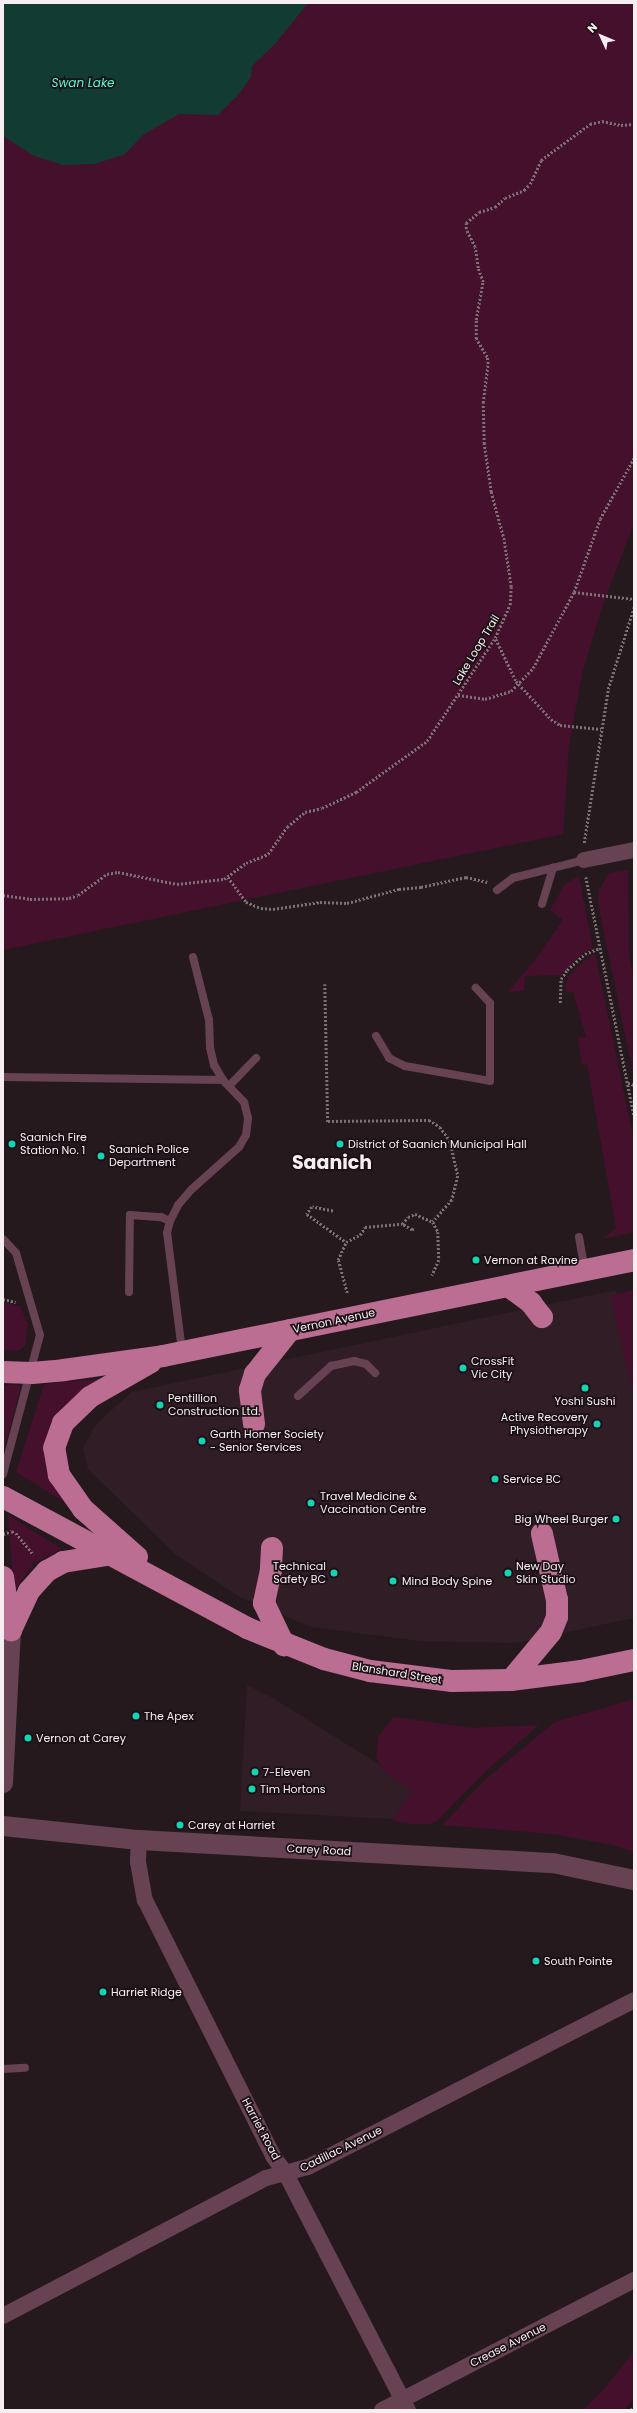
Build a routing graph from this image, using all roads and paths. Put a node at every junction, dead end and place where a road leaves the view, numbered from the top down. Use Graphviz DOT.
graph roads {
  1 [pos="634,124"];
  2 [pos="634,458"];
  3 [pos="574,592"];
  4 [pos="634,599"];
  5 [pos="495,638"];
  6 [pos="519,684"];
  7 [pos="458,695"];
  8 [pos="600,729"];
  9 [pos="634,850"];
  10 [pos="584,860"];
  11 [pos="553,868"];
  12 [pos="228,877"];
  13 [pos="498,889"];
  14 [pos="3,895"];
  15 [pos="542,904"];
  16 [pos="600,948"];
  17 [pos="193,957"];
  18 [pos="325,984"];
  19 [pos="476,988"];
  20 [pos="560,1003"];
  21 [pos="376,1036"];
  22 [pos="256,1058"];
  23 [pos="3,1077"];
  24 [pos="223,1080"];
  25 [pos="628,1083"];
  26 [pos="634,1085"];
  27 [pos="229,1086"];
  28 [pos="333,1211"];
  29 [pos="170,1221"];
  30 [pos="433,1222"];
  31 [pos="402,1224"];
  32 [pos="414,1228"];
  33 [pos="579,1237"];
  34 [pos="3,1239"];
  35 [pos="346,1242"];
  36 [pos="627,1262"];
  37 [pos="585,1270"];
  38 [pos="432,1276"];
  39 [pos="508,1286"];
  40 [pos="130,1292"];
  41 [pos="347,1293"];
  42 [pos="3,1299"];
  43 [pos="11,1300"];
  44 [pos="542,1317"];
  45 [pos="290,1330"];
  46 [pos="173,1354"];
  47 [pos="3,1372"];
  48 [pos="32,1373"];
  49 [pos="375,1373"];
  50 [pos="298,1396"];
  51 [pos="254,1424"];
  52 [pos="3,1474"];
  53 [pos="3,1496"];
  54 [pos="3,1534"];
  55 [pos="542,1534"];
  56 [pos="272,1548"];
  57 [pos="113,1554"];
  58 [pos="47,1571"];
  59 [pos="3,1577"];
  60 [pos="164,1582"];
  61 [pos="11,1630"];
  62 [pos="284,1645"];
  63 [pos="634,1660"];
  64 [pos="511,1680"];
  65 [pos="3,1783"];
  66 [pos="3,1826"];
  67 [pos="139,1840"];
  68 [pos="634,1880"];
  69 [pos="634,2000"];
  70 [pos="25,2068"];
  71 [pos="3,2069"];
  72 [pos="286,2174"];
  73 [pos="634,2280"];
  74 [pos="3,2316"];
  75 [pos="405,2405"];
  76 [pos="634,2407"];
  77 [pos="382,2410"];
  78 [pos="631,2410"];
  1 -- 5 [label="path, Lake Loop Trail"];
  2 -- 3 [label="path"];
  3 -- 4 [label="path"];
  3 -- 6 [label="path"];
  5 -- 6 [label="path"];
  5 -- 7 [label="path, Lake Loop Trail"];
  6 -- 7 [label="path"];
  6 -- 8 [label="path"];
  7 -- 12 [label="path, Lake Loop Trail"];
  9 -- 10 [label="street"];
  10 -- 11 [label="lane"];
  11 -- 13 [label="lane"];
  11 -- 15 [label="lane"];
  12 -- 13 [label="path"];
  12 -- 14 [label="path, Lake Loop Trail"];
  16 -- 20 [label="path"];
  17 -- 24 [label="lane"];
  18 -- 30 [label="path"];
  19 -- 21 [label="lane"];
  22 -- 27 [label="lane"];
  23 -- 24 [label="lane"];
  24 -- 27 [label="lane"];
  25 -- 26 [label="path"];
  27 -- 29 [label="lane"];
  28 -- 35 [label="path"];
  29 -- 40 [label="lane"];
  29 -- 46 [label="lane"];
  30 -- 31 [label="path"];
  30 -- 38 [label="path"];
  31 -- 32 [label="path"];
  31 -- 35 [label="path"];
  33 -- 37 [label="lane"];
  34 -- 48 [label="lane"];
  35 -- 41 [label="path"];
  36 -- 37 [label="highway, Vernon Avenue"];
  37 -- 39 [label="highway, Vernon Avenue"];
  39 -- 44 [label="highway"];
  39 -- 45 [label="highway, Vernon Avenue"];
  42 -- 43 [label="path"];
  45 -- 46 [label="highway, Vernon Avenue"];
  45 -- 51 [label="highway"];
  46 -- 48 [label="highway, Vernon Avenue"];
  46 -- 60 [label="highway"];
  47 -- 48 [label="highway, Vernon Avenue"];
  48 -- 52 [label="lane"];
  49 -- 50 [label="lane"];
  53 -- 57 [label="highway, Blanshard Street"];
  54 -- 58 [label="path"];
  55 -- 64 [label="highway"];
  56 -- 62 [label="highway"];
  57 -- 58 [label="highway"];
  57 -- 60 [label="highway, Blanshard Street"];
  58 -- 61 [label="highway"];
  59 -- 61 [label="highway"];
  60 -- 62 [label="highway, Blanshard Street"];
  61 -- 65 [label="street"];
  62 -- 64 [label="highway, Blanshard Street"];
  63 -- 64 [label="highway, Blanshard Street"];
  66 -- 67 [label="street, Carey Road"];
  67 -- 68 [label="street, Carey Road"];
  67 -- 72 [label="street, Harriet Road"];
  69 -- 72 [label="street, Cadillac Avenue"];
  70 -- 71 [label="lane"];
  72 -- 74 [label="street, Cadillac Avenue"];
  72 -- 75 [label="street, Harriet Road"];
  73 -- 75 [label="street, Crease Avenue"];
  75 -- 77 [label="street, Crease Avenue"];
  76 -- 78 [label="path"];
}
